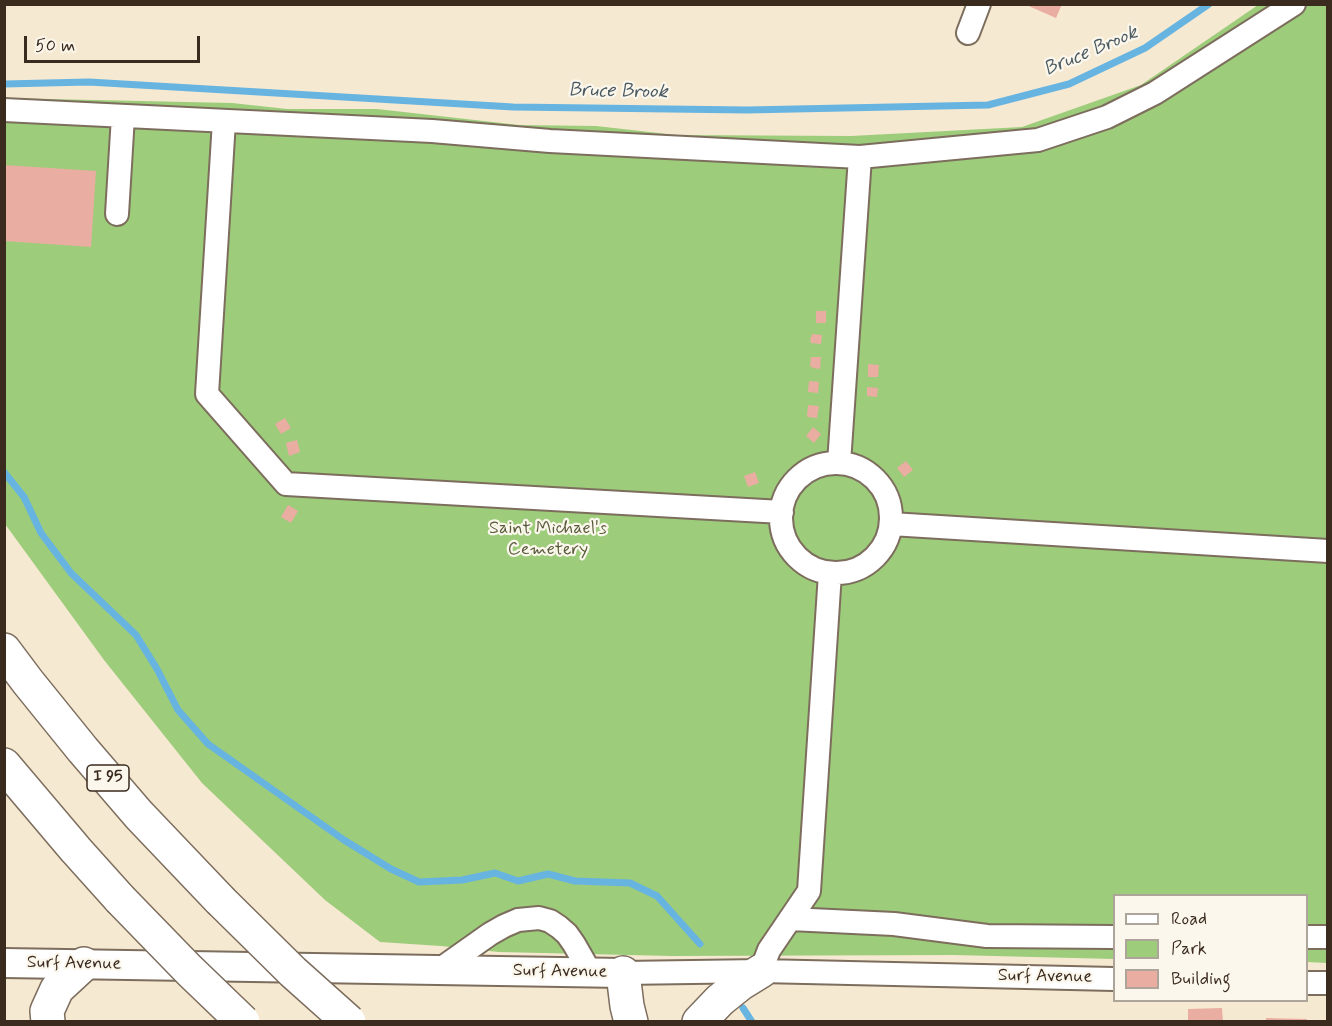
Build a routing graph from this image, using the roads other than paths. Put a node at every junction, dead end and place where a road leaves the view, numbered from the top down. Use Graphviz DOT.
graph roads {
  1 [pos="979,4"];
  2 [pos="1294,4"];
  3 [pos="968,33"];
  4 [pos="4,110"];
  5 [pos="123,116"];
  6 [pos="224,121"];
  7 [pos="860,157"];
  8 [pos="117,214"];
  9 [pos="839,463"];
  10 [pos="782,512"];
  11 [pos="891,524"];
  12 [pos="1328,551"];
  13 [pos="830,573"];
  14 [pos="4,650"];
  15 [pos="4,765"];
  16 [pos="790,920"];
  17 [pos="1113,937"];
  18 [pos="1308,937"];
  19 [pos="1328,938"];
  20 [pos="4,963"];
  21 [pos="84,964"];
  22 [pos="439,970"];
  23 [pos="760,971"];
  24 [pos="590,972"];
  25 [pos="623,973"];
  26 [pos="1113,979"];
  27 [pos="1308,982"];
  28 [pos="1328,983"];
  29 [pos="48,1022"];
  30 [pos="243,1022"];
  31 [pos="349,1022"];
  32 [pos="631,1022"];
  33 [pos="699,1022"];
  1 -- 3 [label="street"];
  2 -- 7 [label="street"];
  4 -- 5 [label="street"];
  5 -- 6 [label="street"];
  5 -- 8 [label="street"];
  6 -- 7 [label="street"];
  6 -- 10 [label="street"];
  7 -- 9 [label="street"];
  9 -- 10 [label="street"];
  9 -- 11 [label="street"];
  10 -- 13 [label="street"];
  11 -- 12 [label="street"];
  11 -- 13 [label="street"];
  13 -- 16 [label="street"];
  14 -- 31 [label="highway, I 95, bridge"];
  15 -- 30 [label="highway, bridge"];
  16 -- 17 [label="street"];
  16 -- 23 [label="street"];
  18 -- 19 [label="street"];
  20 -- 21 [label="main road, Surf Avenue"];
  21 -- 22 [label="main road, Surf Avenue"];
  21 -- 29 [label="highway"];
  22 -- 24 [label="main road, Surf Avenue"];
  22 -- 24 [label="street"];
  23 -- 25 [label="street, Surf Avenue"];
  23 -- 26 [label="street, Surf Avenue"];
  23 -- 33 [label="highway"];
  24 -- 25 [label="main road, Surf Avenue"];
  25 -- 32 [label="highway"];
  27 -- 28 [label="street"];
}
